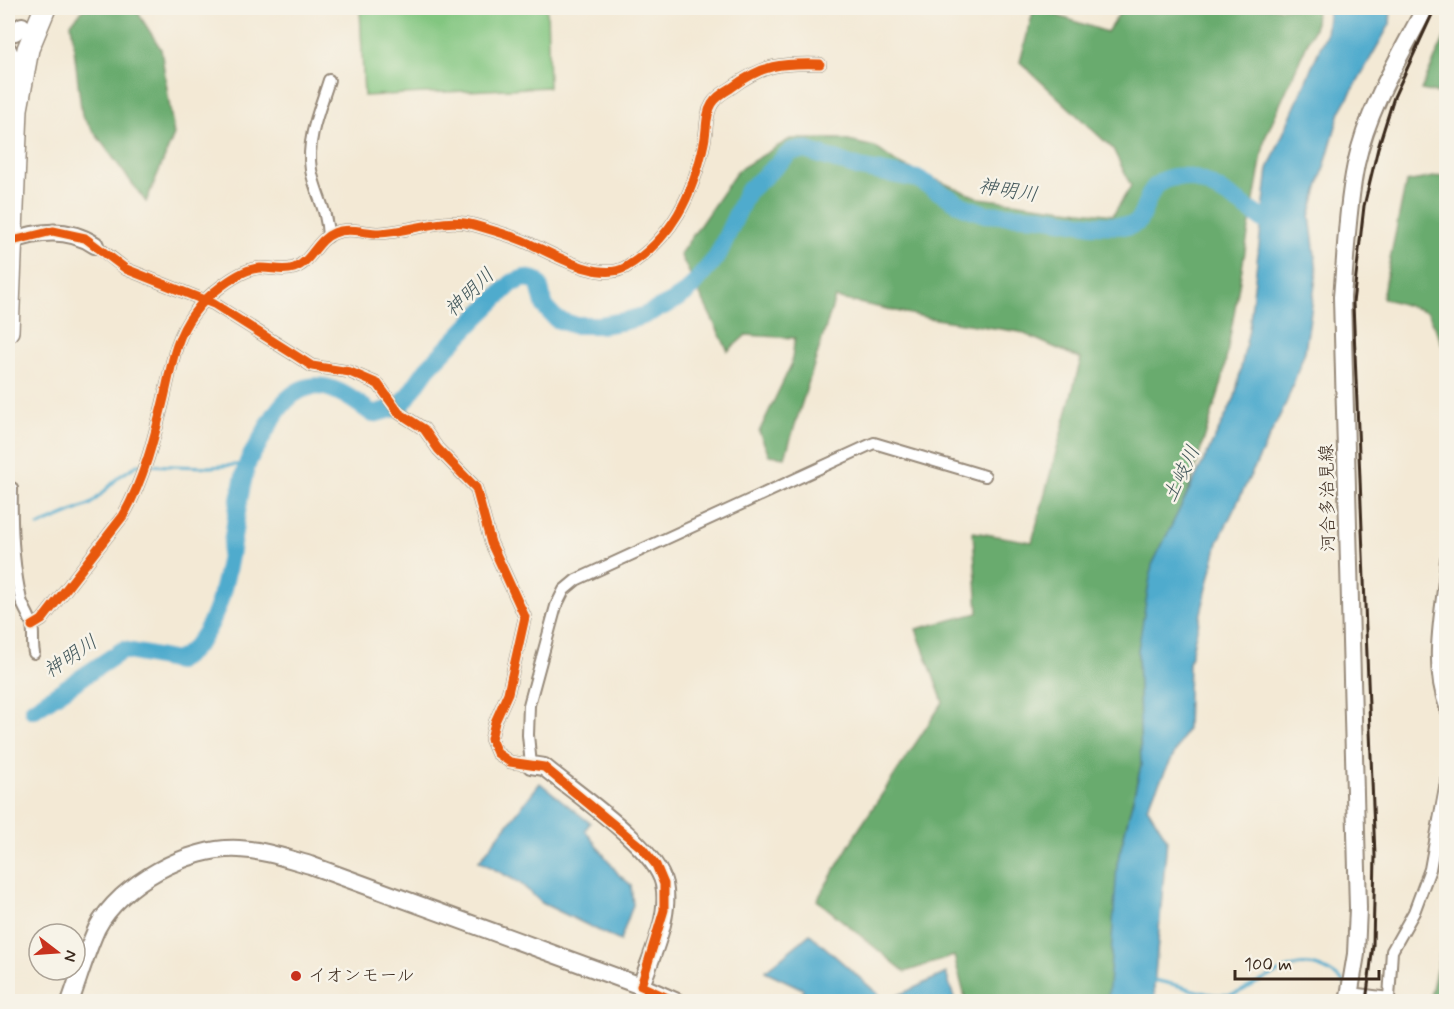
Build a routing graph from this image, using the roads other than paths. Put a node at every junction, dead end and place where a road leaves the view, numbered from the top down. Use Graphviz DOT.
graph roads {
  1 [pos="45,8"];
  2 [pos="1425,8"];
  3 [pos="20,22"];
  4 [pos="820,64"];
  5 [pos="12,66"];
  6 [pos="329,80"];
  7 [pos="328,237"];
  8 [pos="10,241"];
  9 [pos="95,245"];
  10 [pos="205,301"];
  11 [pos="8,331"];
  12 [pos="985,476"];
  13 [pos="8,487"];
  14 [pos="1446,559"];
  15 [pos="32,626"];
  16 [pos="34,653"];
  17 [pos="1446,710"];
  18 [pos="531,765"];
  19 [pos="1446,782"];
  20 [pos="641,986"];
  21 [pos="1349,997"];
  22 [pos="70,1002"];
  23 [pos="677,1002"];
  1 -- 5 [label="highway"];
  2 -- 21 [label="street, 河合多治見線"];
  3 -- 5 [label="highway"];
  4 -- 7 [label="street"];
  5 -- 8 [label="highway"];
  6 -- 7 [label="street"];
  7 -- 10 [label="street"];
  8 -- 9 [label="street"];
  8 -- 11 [label="highway"];
  9 -- 10 [label="street"];
  10 -- 15 [label="street"];
  10 -- 18 [label="street"];
  12 -- 18 [label="street"];
  13 -- 15 [label="street"];
  14 -- 17 [label="street"];
  15 -- 16 [label="street"];
  18 -- 20 [label="street"];
  19 -- 21 [label="street"];
  20 -- 22 [label="street"];
  20 -- 23 [label="street"];
}
